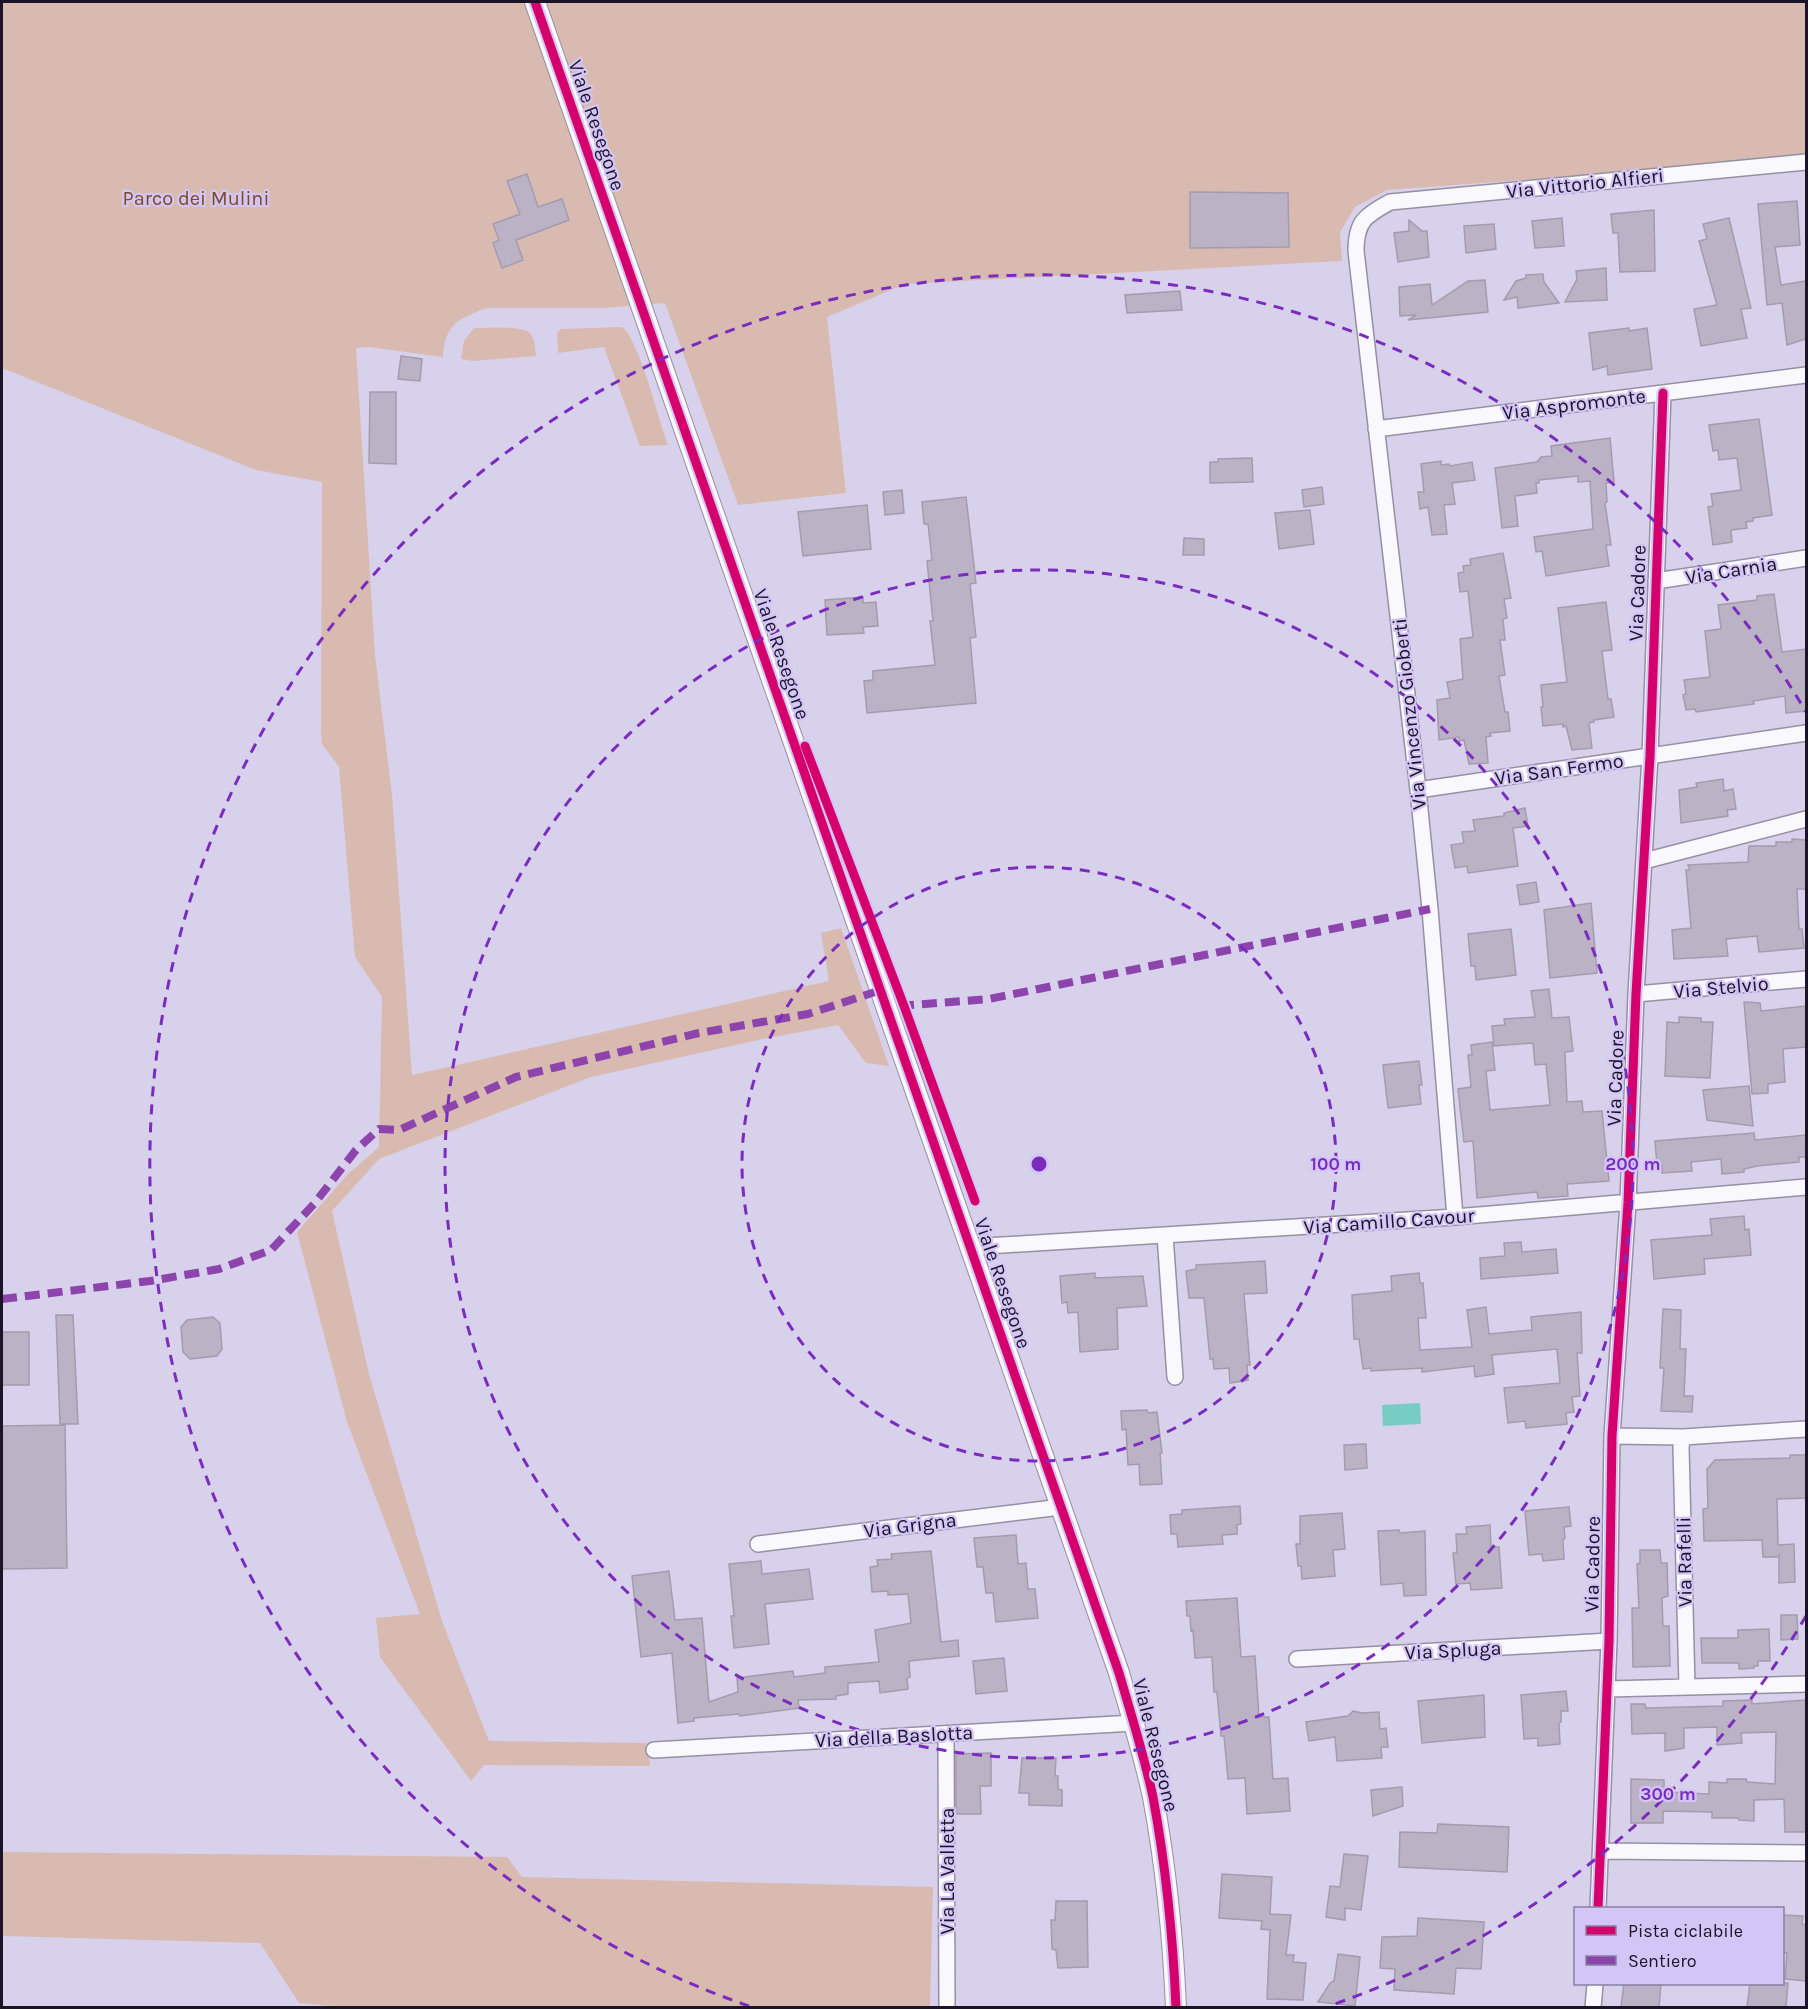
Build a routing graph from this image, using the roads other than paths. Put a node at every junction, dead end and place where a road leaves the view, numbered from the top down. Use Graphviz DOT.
graph roads {
  1 [pos="535,2"];
  2 [pos="1806,162"];
  3 [pos="1366,215"];
  4 [pos="1806,375"];
  5 [pos="1663,393"];
  6 [pos="1377,429"];
  7 [pos="1806,558"];
  8 [pos="1656,581"];
  9 [pos="1806,733"];
  10 [pos="1650,756"];
  11 [pos="1418,790"];
  12 [pos="1806,819"];
  13 [pos="1644,861"];
  14 [pos="1806,979"];
  15 [pos="1636,994"];
  16 [pos="1806,1187"];
  17 [pos="1628,1203"];
  18 [pos="1455,1217"];
  19 [pos="1165,1235"];
  20 [pos="971,1247"];
  21 [pos="1175,1377"];
  22 [pos="1806,1429"];
  23 [pos="1612,1436"];
  24 [pos="1683,1437"];
  25 [pos="1062,1507"];
  26 [pos="758,1544"];
  27 [pos="1610,1641"];
  28 [pos="1297,1659"];
  29 [pos="1806,1684"];
  30 [pos="1688,1687"];
  31 [pos="1607,1689"];
  32 [pos="1134,1723"];
  33 [pos="946,1734"];
  34 [pos="654,1750"];
  35 [pos="1601,1851"];
  36 [pos="1806,1853"];
  37 [pos="1598,1907"];
  38 [pos="1594,1985"];
  39 [pos="947,2007"];
  40 [pos="1176,2007"];
  41 [pos="1593,2007"];
  1 -- 20 [label="street, Viale Resegone"];
  2 -- 3 [label="street, Via Vittorio Alfieri"];
  3 -- 6 [label="street, Via Vincenzo Gioberti"];
  4 -- 5 [label="street, Via Aspromonte"];
  5 -- 6 [label="street, Via Aspromonte"];
  5 -- 8 [label="street, Via Cadore"];
  6 -- 11 [label="street, Via Vincenzo Gioberti"];
  7 -- 8 [label="street, Via Carnia"];
  8 -- 10 [label="street, Via Cadore"];
  9 -- 10 [label="street, Via San Fermo"];
  10 -- 11 [label="street, Via San Fermo"];
  10 -- 13 [label="street, Via Cadore"];
  11 -- 18 [label="street, Via Vincenzo Gioberti"];
  12 -- 13 [label="street"];
  13 -- 15 [label="street, Via Cadore"];
  14 -- 15 [label="street, Via Stelvio"];
  15 -- 17 [label="street, Via Cadore"];
  16 -- 17 [label="street, Via Camillo Cavour"];
  17 -- 18 [label="street, Via Camillo Cavour"];
  17 -- 23 [label="street, Via Cadore"];
  18 -- 19 [label="street, Via Camillo Cavour"];
  19 -- 20 [label="street, Via Camillo Cavour"];
  19 -- 21 [label="street"];
  20 -- 25 [label="street, Viale Resegone"];
  22 -- 24 [label="street"];
  23 -- 24 [label="street"];
  23 -- 27 [label="street, Via Cadore"];
  24 -- 30 [label="street, Via Rafelli"];
  25 -- 26 [label="street, Via Grigna"];
  25 -- 32 [label="street, Viale Resegone"];
  27 -- 28 [label="street, Via Spluga"];
  27 -- 31 [label="street, Via Cadore"];
  29 -- 30 [label="street"];
  30 -- 31 [label="street"];
  31 -- 35 [label="street, Via Cadore"];
  32 -- 33 [label="street, Via della Baslotta"];
  32 -- 40 [label="street, Viale Resegone"];
  33 -- 34 [label="street, Via della Baslotta"];
  33 -- 39 [label="street, Via La Valletta"];
  35 -- 36 [label="street"];
  35 -- 37 [label="street, Via Cadore"];
  38 -- 41 [label="street"];
}
